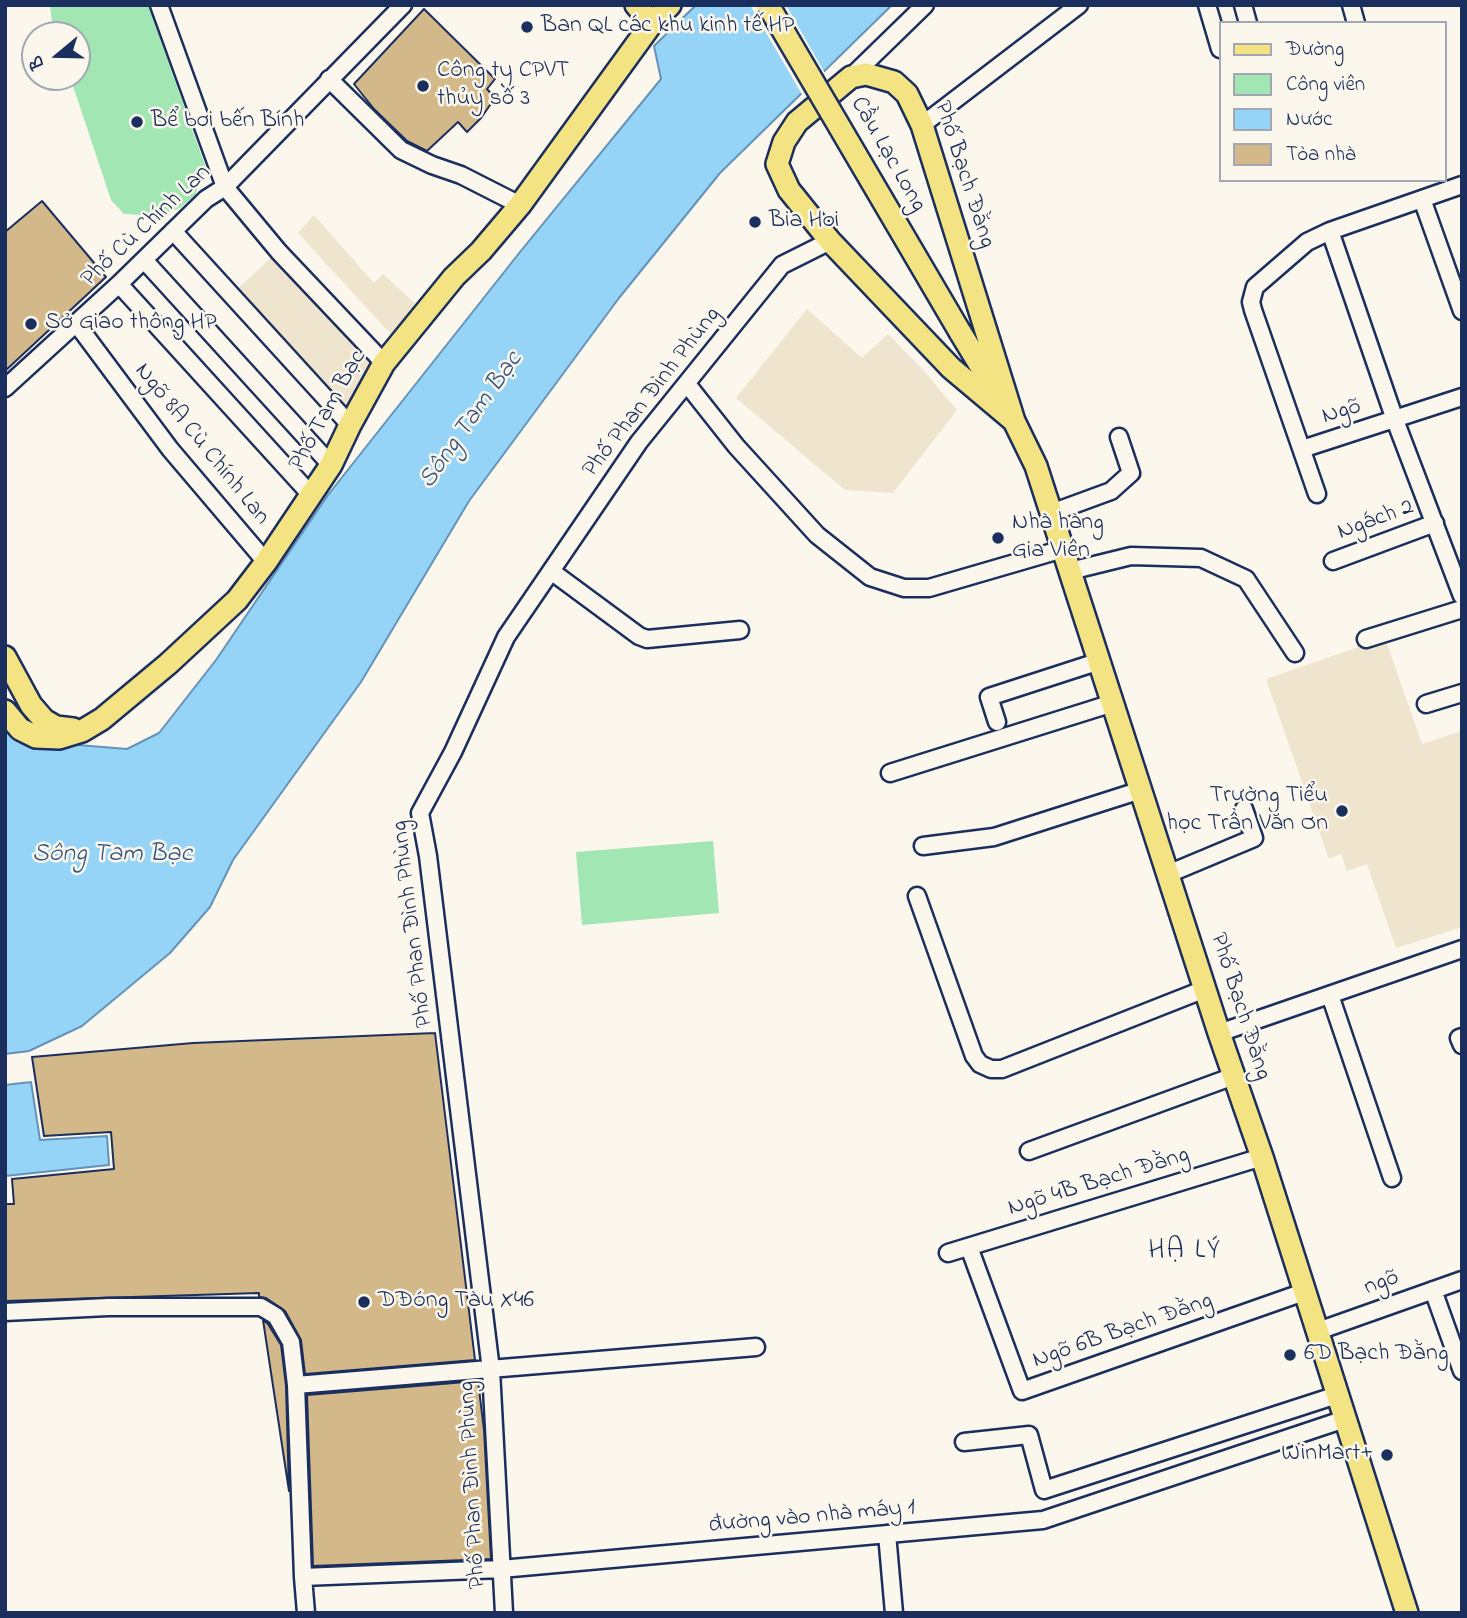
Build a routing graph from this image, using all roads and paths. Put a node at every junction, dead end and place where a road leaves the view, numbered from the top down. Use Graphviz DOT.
graph roads {
  1 [pos="159,5"];
  2 [pos="403,5"];
  3 [pos="636,5"];
  4 [pos="670,5"];
  5 [pos="768,5"];
  6 [pos="925,5"];
  7 [pos="1079,5"];
  8 [pos="1207,5"];
  9 [pos="652,23"];
  10 [pos="1218,42"];
  11 [pos="851,77"];
  12 [pos="329,79"];
  13 [pos="922,125"];
  14 [pos="1462,185"];
  15 [pos="225,187"];
  16 [pos="1422,199"];
  17 [pos="520,205"];
  18 [pos="173,231"];
  19 [pos="1330,232"];
  20 [pos="830,241"];
  21 [pos="144,260"];
  22 [pos="119,284"];
  23 [pos="1462,311"];
  24 [pos="76,323"];
  25 [pos="960,332"];
  26 [pos="384,363"];
  27 [pos="687,384"];
  28 [pos="5,388"];
  29 [pos="1462,397"];
  30 [pos="1395,420"];
  31 [pos="1014,421"];
  32 [pos="349,425"];
  33 [pos="1119,437"];
  34 [pos="1302,449"];
  35 [pos="331,464"];
  36 [pos="1317,494"];
  37 [pos="312,495"];
  38 [pos="1052,513"];
  39 [pos="1434,523"];
  40 [pos="1063,550"];
  41 [pos="1333,561"];
  42 [pos="266,562"];
  43 [pos="551,571"];
  44 [pos="1070,571"];
  45 [pos="1458,574"];
  46 [pos="1462,596"];
  47 [pos="1462,610"];
  48 [pos="740,630"];
  49 [pos="1366,639"];
  50 [pos="1295,653"];
  51 [pos="5,657"];
  52 [pos="1100,661"];
  53 [pos="1462,693"];
  54 [pos="1113,703"];
  55 [pos="1426,704"];
  56 [pos="5,711"];
  57 [pos="996,722"];
  58 [pos="82,730"];
  59 [pos="890,773"];
  60 [pos="1141,790"];
  61 [pos="1244,809"];
  62 [pos="923,846"];
  63 [pos="1168,874"];
  64 [pos="917,896"];
  65 [pos="1462,949"];
  66 [pos="1205,989"];
  67 [pos="1330,995"];
  68 [pos="1219,1033"];
  69 [pos="1462,1037"];
  70 [pos="1462,1045"];
  71 [pos="1234,1076"];
  72 [pos="1028,1150"];
  73 [pos="1262,1157"];
  74 [pos="1392,1178"];
  75 [pos="969,1247"];
  76 [pos="948,1253"];
  77 [pos="1462,1280"];
  78 [pos="1433,1290"];
  79 [pos="1304,1292"];
  80 [pos="5,1312"];
  81 [pos="1318,1331"];
  82 [pos="756,1348"];
  83 [pos="491,1370"];
  84 [pos="1462,1371"];
  85 [pos="296,1385"];
  86 [pos="1337,1395"];
  87 [pos="1345,1419"];
  88 [pos="964,1442"];
  89 [pos="887,1534"];
  90 [pos="500,1569"];
  91 [pos="303,1577"];
  92 [pos="306,1613"];
  93 [pos="504,1613"];
  94 [pos="894,1613"];
  95 [pos="1407,1613"];
  1 -- 15 [label="street"];
  2 -- 12 [label="street, Phố Cù Chính Lan"];
  3 -- 9 [label="main road"];
  4 -- 9 [label="main road, Phố Tam Bạc"];
  5 -- 25 [label="main road, Cầu Lạc Long, bridge"];
  6 -- 11 [label="street"];
  7 -- 13 [label="street"];
  8 -- 10 [label="street"];
  9 -- 17 [label="main road, Phố Tam Bạc"];
  11 -- 13 [label="main road, Phố Bạch Đằng"];
  11 -- 20 [label="main road, Phố Bạch Đằng"];
  12 -- 15 [label="street, Phố Cù Chính Lan"];
  12 -- 17 [label="street"];
  13 -- 31 [label="main road, Phố Bạch Đằng"];
  14 -- 16 [label="street"];
  15 -- 18 [label="street, Phố Cù Chính Lan"];
  15 -- 26 [label="street"];
  16 -- 19 [label="street"];
  16 -- 23 [label="street"];
  17 -- 26 [label="main road, Phố Tam Bạc"];
  18 -- 21 [label="street, Phố Cù Chính Lan"];
  18 -- 32 [label="street"];
  19 -- 30 [label="street"];
  19 -- 34 [label="street"];
  20 -- 27 [label="street, Phố Phan Đình Phùng"];
  20 -- 31 [label="main road, Phố Bạch Đằng"];
  21 -- 22 [label="street, Phố Cù Chính Lan"];
  21 -- 35 [label="street"];
  22 -- 24 [label="street, Phố Cù Chính Lan"];
  22 -- 37 [label="street"];
  24 -- 28 [label="street, Phố Cù Chính Lan"];
  24 -- 42 [label="street, Ngõ 8A Cù Chính Lan"];
  25 -- 31 [label="main road, Phố Bạch Đằng"];
  26 -- 32 [label="main road, Phố Tam Bạc"];
  27 -- 40 [label="street"];
  27 -- 43 [label="street, Phố Phan Đình Phùng"];
  29 -- 30 [label="street, Ngõ"];
  30 -- 34 [label="street, Ngõ"];
  30 -- 39 [label="street, Ngõ"];
  31 -- 38 [label="main road, Phố Bạch Đằng"];
  32 -- 35 [label="main road, Phố Tam Bạc"];
  33 -- 38 [label="street"];
  34 -- 36 [label="street"];
  35 -- 37 [label="main road, Phố Tam Bạc"];
  37 -- 42 [label="main road, Phố Tam Bạc"];
  38 -- 40 [label="main road, Phố Bạch Đằng"];
  39 -- 41 [label="street, Ngách 2"];
  39 -- 45 [label="street, Ngõ"];
  40 -- 44 [label="main road, Phố Bạch Đằng"];
  42 -- 58 [label="main road, Phố Tam Bạc"];
  43 -- 48 [label="street"];
  43 -- 83 [label="street, Phố Phan Đình Phùng"];
  44 -- 50 [label="street"];
  44 -- 52 [label="main road, Phố Bạch Đằng"];
  45 -- 46 [label="street, Ngõ"];
  47 -- 49 [label="street"];
  51 -- 58 [label="main road"];
  52 -- 54 [label="main road, Phố Bạch Đằng"];
  52 -- 57 [label="street"];
  53 -- 55 [label="street"];
  54 -- 59 [label="street"];
  54 -- 60 [label="main road, Phố Bạch Đằng"];
  56 -- 58 [label="main road"];
  60 -- 62 [label="street"];
  60 -- 63 [label="main road, Phố Bạch Đằng"];
  61 -- 63 [label="street"];
  63 -- 66 [label="main road, Phố Bạch Đằng"];
  64 -- 66 [label="street"];
  65 -- 67 [label="street"];
  66 -- 68 [label="main road, Phố Bạch Đằng"];
  67 -- 68 [label="street"];
  67 -- 74 [label="street"];
  68 -- 71 [label="main road, Phố Bạch Đằng"];
  69 -- 70 [label="street"];
  71 -- 72 [label="street"];
  71 -- 73 [label="main road, Phố Bạch Đằng"];
  73 -- 75 [label="street, Ngõ 4B Bạch Đằng"];
  73 -- 79 [label="main road, Phố Bạch Đằng"];
  75 -- 76 [label="street, Ngõ 4B Bạch Đằng"];
  75 -- 79 [label="street, Ngõ 6B Bạch Đằng"];
  77 -- 78 [label="street, ngõ"];
  78 -- 81 [label="street, ngõ"];
  78 -- 84 [label="street"];
  79 -- 81 [label="main road, Phố Bạch Đằng"];
  80 -- 85 [label="street"];
  81 -- 86 [label="main road, Phố Bạch Đằng"];
  82 -- 83 [label="street"];
  83 -- 85 [label="street"];
  83 -- 90 [label="street, Phố Phan Đình Phùng"];
  85 -- 91 [label="street"];
  86 -- 87 [label="main road, Phố Bạch Đằng"];
  86 -- 88 [label="street"];
  87 -- 89 [label="street, đường vào nhà máy 1"];
  87 -- 95 [label="main road, Phố Bạch Đằng"];
  89 -- 90 [label="street, đường vào nhà máy 1"];
  89 -- 94 [label="street"];
  90 -- 91 [label="street, đường vào nhà máy 1"];
  90 -- 93 [label="street, Phố Phan Đình Phùng"];
  91 -- 92 [label="street"];
}
